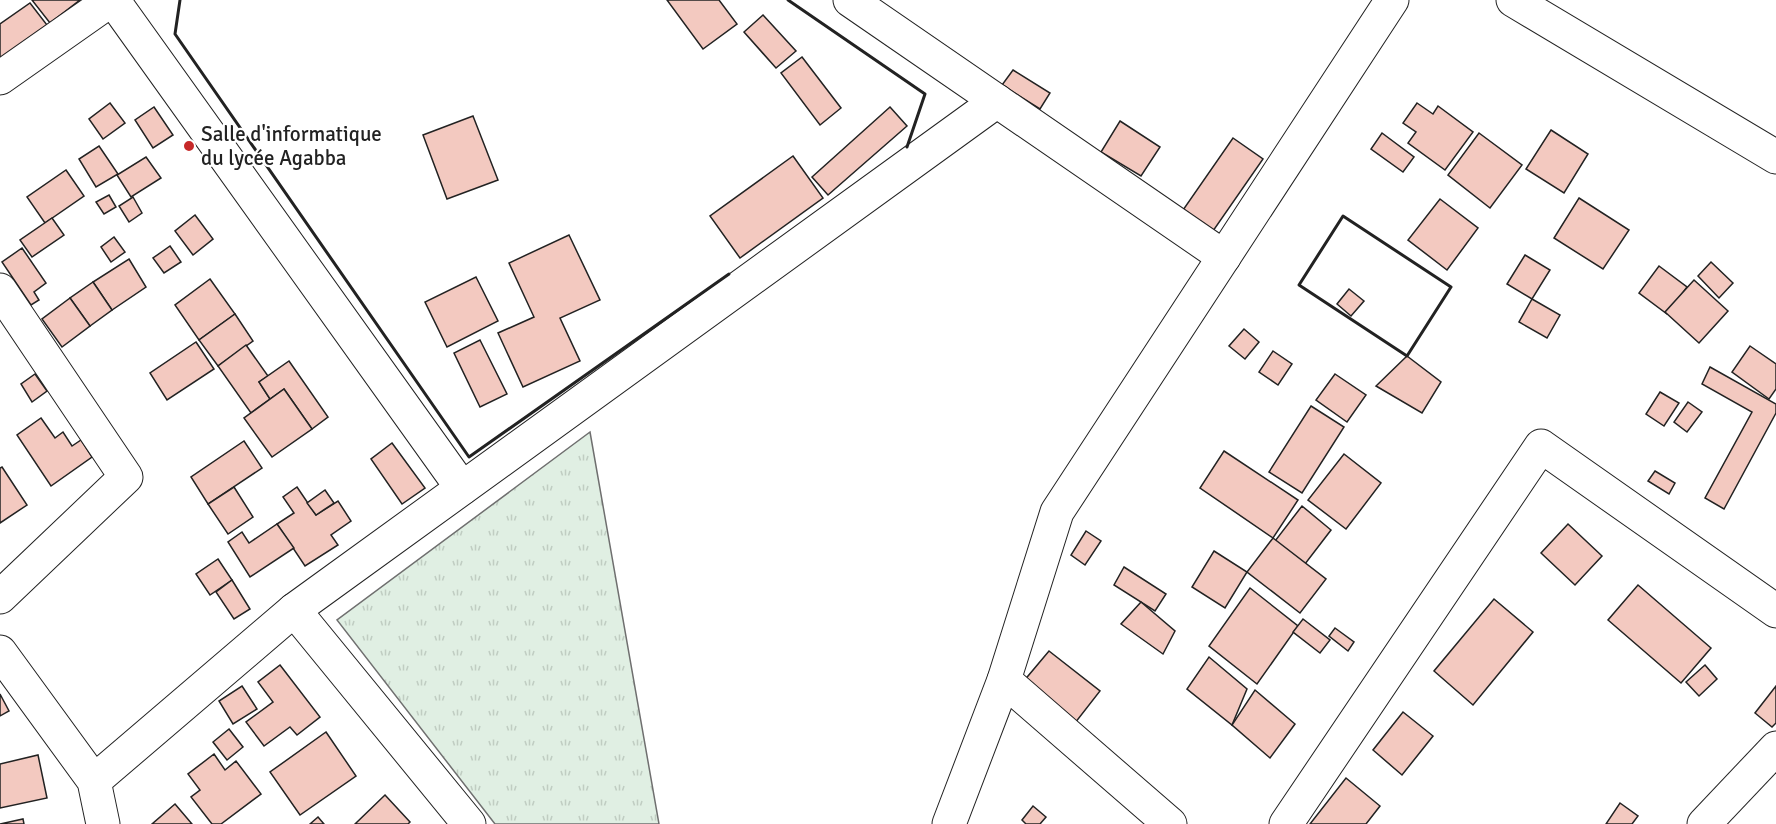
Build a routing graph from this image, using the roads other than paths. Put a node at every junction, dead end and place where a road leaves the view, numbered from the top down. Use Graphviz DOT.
graph roads {
  1 [pos="112,0"];
  2 [pos="850,0"];
  3 [pos="1392,0"];
  4 [pos="1513,0"];
  5 [pos="0,78"];
  6 [pos="996,100"];
  7 [pos="1776,157"];
  8 [pos="1224,257"];
  9 [pos="0,290"];
  10 [pos="462,488"];
  11 [pos="0,597"];
  12 [pos="294,610"];
  13 [pos="1776,611"];
  14 [pos="0,652"];
  15 [pos="1004,680"];
  16 [pos="1776,748"];
  17 [pos="94,781"];
  18 [pos="103,824"];
  19 [pos="469,824"];
  20 [pos="949,824"];
  21 [pos="1170,824"];
  22 [pos="1286,824"];
  23 [pos="1704,824"];
  1 -- 5 [label="street"];
  1 -- 10 [label="street"];
  2 -- 6 [label="street"];
  3 -- 8 [label="street"];
  4 -- 7 [label="street"];
  6 -- 8 [label="street"];
  6 -- 10 [label="street"];
  8 -- 15 [label="street"];
  9 -- 11 [label="street"];
  10 -- 12 [label="street"];
  12 -- 17 [label="street"];
  12 -- 19 [label="street"];
  13 -- 22 [label="street"];
  14 -- 17 [label="street"];
  15 -- 20 [label="street"];
  15 -- 21 [label="street"];
  16 -- 23 [label="street"];
  17 -- 18 [label="street"];
}
